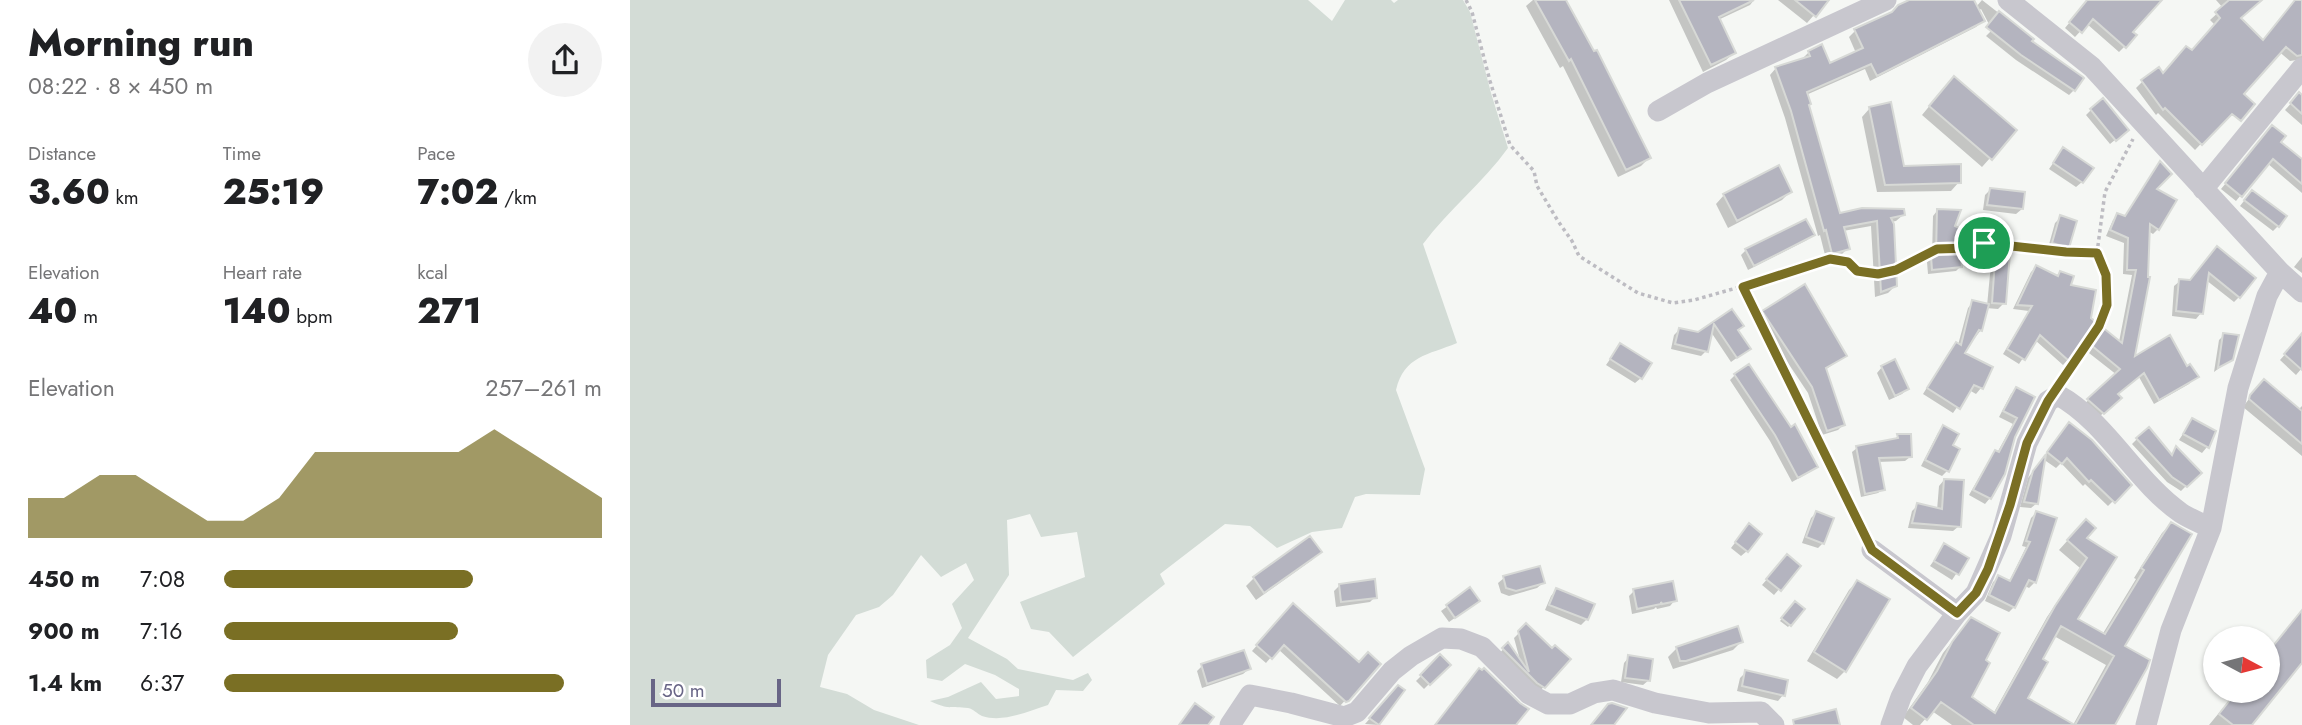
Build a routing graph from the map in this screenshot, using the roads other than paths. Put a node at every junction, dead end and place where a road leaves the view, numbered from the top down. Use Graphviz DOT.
graph roads {
  1 [pos="1886,0"];
  2 [pos="2008,0"];
  3 [pos="2302,68"];
  4 [pos="1658,111"];
  5 [pos="2203,189"];
  6 [pos="2280,272"];
  7 [pos="2302,292"];
  8 [pos="2211,528"];
  9 [pos="1872,550"];
  10 [pos="1957,613"];
  11 [pos="1230,725"];
  12 [pos="1774,725"];
  13 [pos="1891,725"];
  14 [pos="2146,725"];
  1 -- 4 [label="street"];
  2 -- 5 [label="street"];
  3 -- 5 [label="street"];
  5 -- 6 [label="street"];
  6 -- 7 [label="street"];
  6 -- 8 [label="street"];
  8 -- 10 [label="street"];
  8 -- 14 [label="street"];
  9 -- 10 [label="street"];
  10 -- 13 [label="street"];
  11 -- 12 [label="street"];
}
